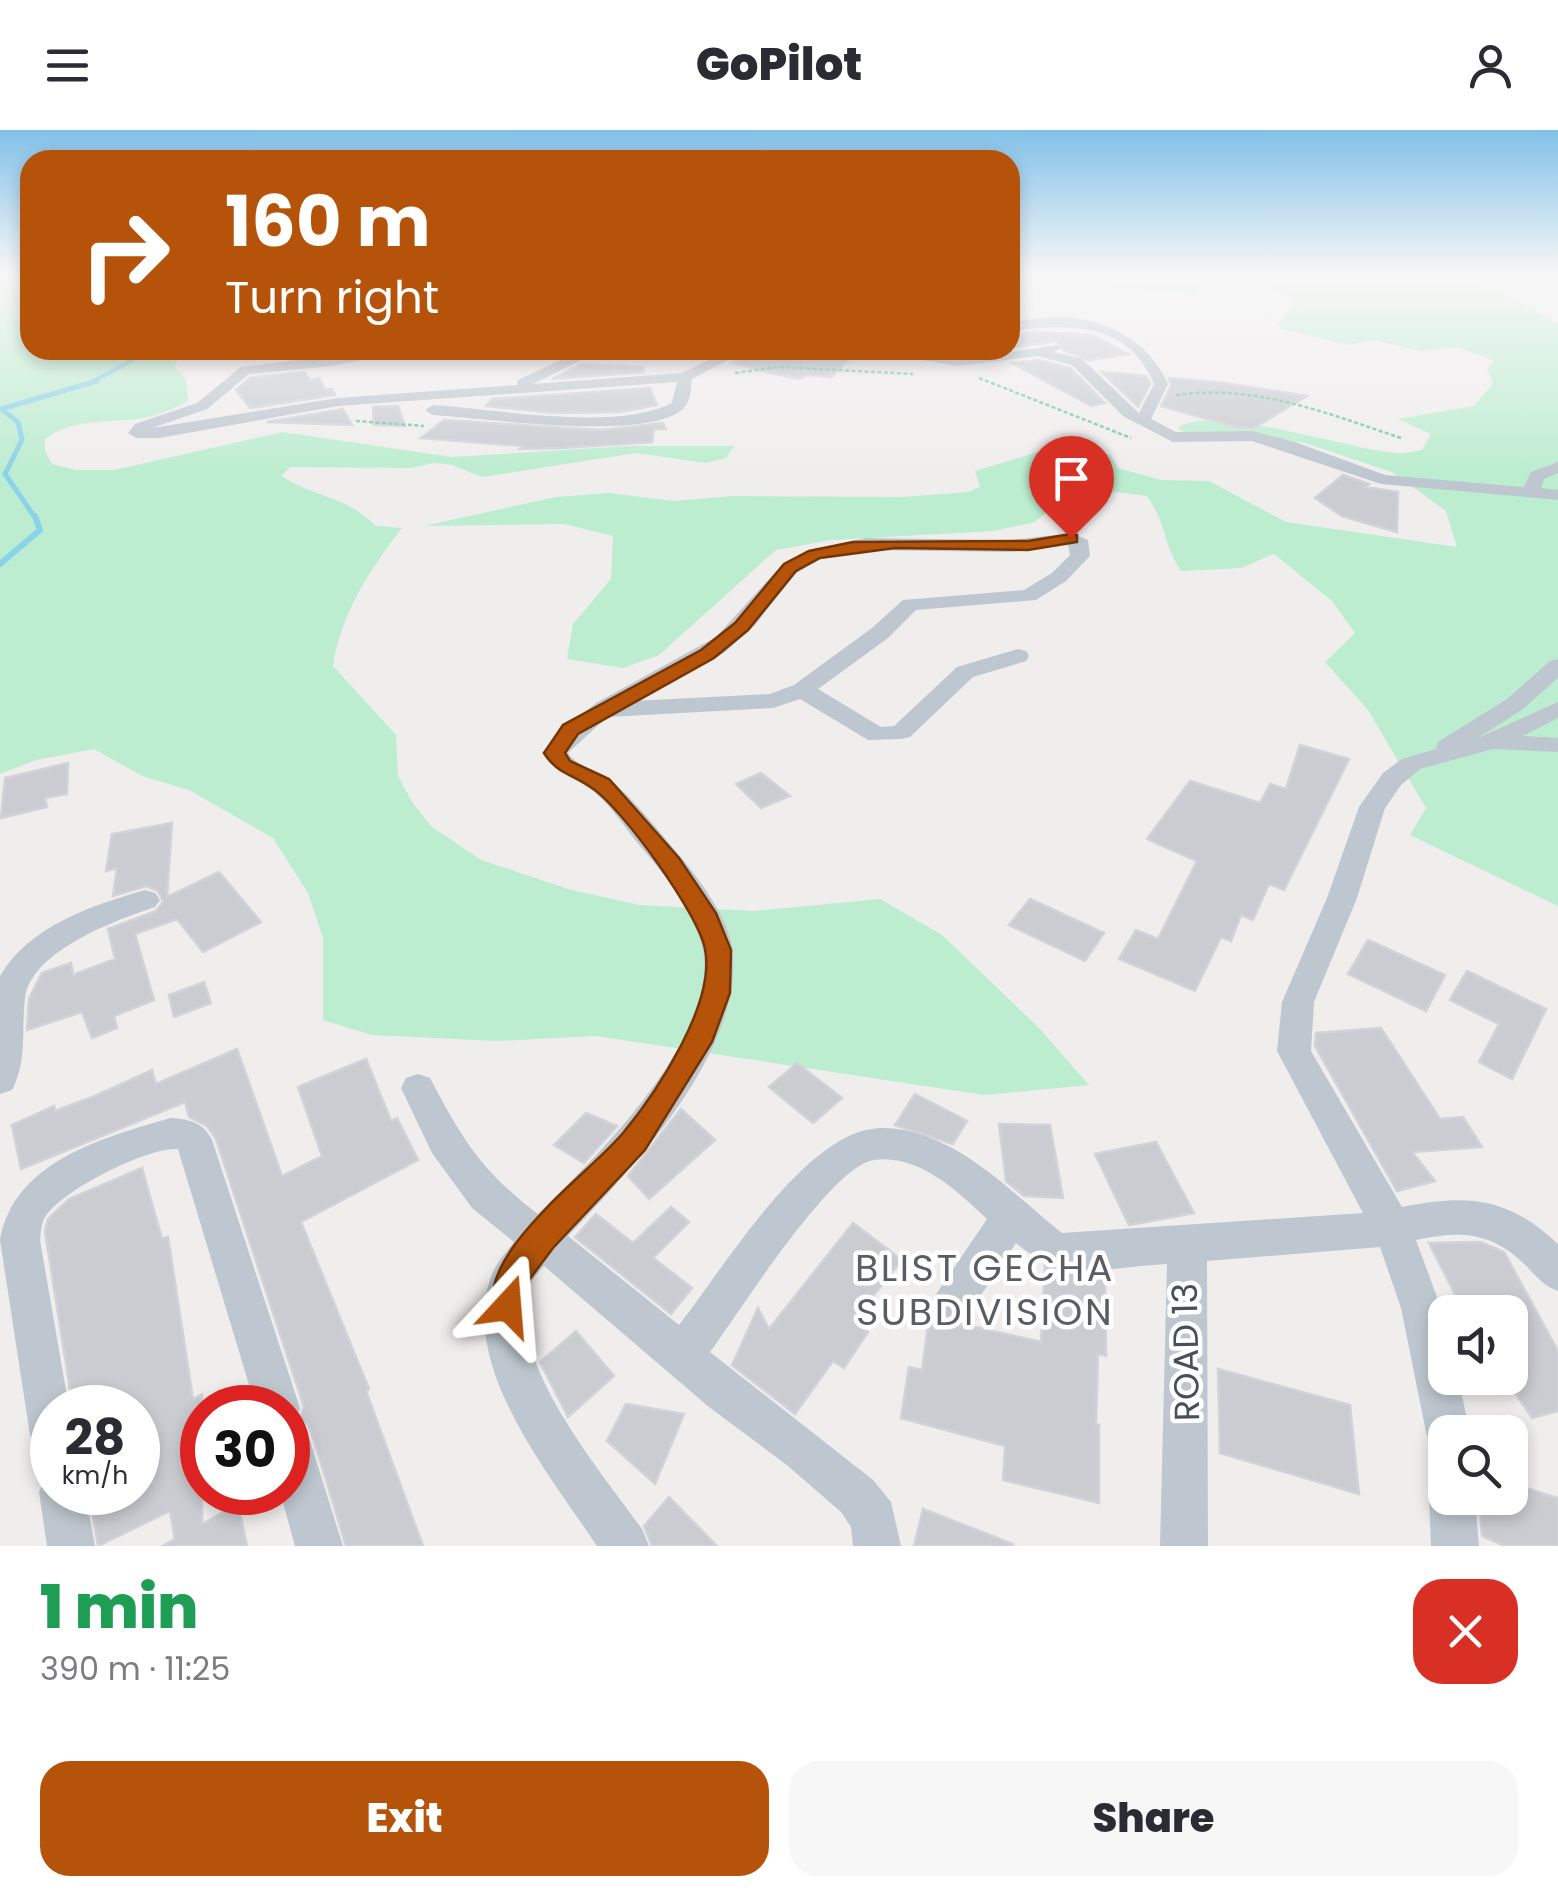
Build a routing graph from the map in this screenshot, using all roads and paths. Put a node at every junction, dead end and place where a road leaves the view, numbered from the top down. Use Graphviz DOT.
graph roads {
  1 [pos="1074,342"];
  2 [pos="1126,342"];
  3 [pos="1038,352"];
  4 [pos="1020,354"];
  5 [pos="352,360"];
  6 [pos="573,360"];
  7 [pos="721,360"];
  8 [pos="944,360"];
  9 [pos="980,360"];
  10 [pos="923,375"];
  11 [pos="972,376"];
  12 [pos="686,378"];
  13 [pos="509,390"];
  14 [pos="1154,400"];
  15 [pos="285,410"];
  16 [pos="1142,423"];
  17 [pos="1173,438"];
  18 [pos="1401,438"];
  19 [pos="1558,467"];
  20 [pos="1530,492"];
  21 [pos="1558,496"];
  22 [pos="1018,656"];
  23 [pos="1558,666"];
  24 [pos="802,690"];
  25 [pos="603,710"];
  26 [pos="1558,713"];
  27 [pos="1533,738"];
  28 [pos="1437,756"];
  29 [pos="144,900"];
  30 [pos="0,1080"];
  31 [pos="418,1088"];
  32 [pos="1012,1216"];
  33 [pos="1392,1227"];
  34 [pos="541,1238"];
  35 [pos="1187,1244"];
  36 [pos="1558,1272"];
  37 [pos="948,1306"];
  38 [pos="682,1355"];
  39 [pos="44,1385"];
  40 [pos="271,1385"];
  41 [pos="1444,1415"];
  42 [pos="66,1515"];
  43 [pos="310,1515"];
  44 [pos="1453,1515"];
  45 [pos="71,1546"];
  46 [pos="319,1546"];
  47 [pos="624,1546"];
  48 [pos="878,1546"];
  49 [pos="1184,1546"];
  50 [pos="1456,1546"];
  1 -- 3 [label="street"];
  2 -- 14 [label="street"];
  3 -- 4 [label="street"];
  3 -- 16 [label="street"];
  5 -- 15 [label="street"];
  6 -- 13 [label="street"];
  7 -- 12 [label="street"];
  8 -- 9 [label="street"];
  10 -- 12 [label="path"];
  11 -- 17 [label="path"];
  12 -- 13 [label="street"];
  12 -- 15 [label="street"];
  13 -- 15 [label="street"];
  14 -- 16 [label="street"];
  14 -- 18 [label="path"];
  16 -- 17 [label="street"];
  17 -- 20 [label="street"];
  19 -- 20 [label="street"];
  20 -- 21 [label="street"];
  22 -- 24 [label="street"];
  23 -- 28 [label="street"];
  24 -- 25 [label="street"];
  24 -- 25 [label="street"];
  25 -- 34 [label="street"];
  26 -- 27 [label="street"];
  27 -- 28 [label="street"];
  28 -- 33 [label="street"];
  29 -- 30 [label="street"];
  31 -- 34 [label="street"];
  32 -- 35 [label="street"];
  32 -- 37 [label="street"];
  32 -- 38 [label="street"];
  33 -- 35 [label="street, ROAD 13"];
  33 -- 36 [label="street, ROAD 13"];
  33 -- 41 [label="street"];
  34 -- 38 [label="street"];
  34 -- 47 [label="street"];
  35 -- 49 [label="street, ROAD 13"];
  38 -- 48 [label="street"];
  39 -- 40 [label="street"];
  42 -- 45 [label="street"];
  43 -- 46 [label="street"];
  44 -- 50 [label="street"];
}
